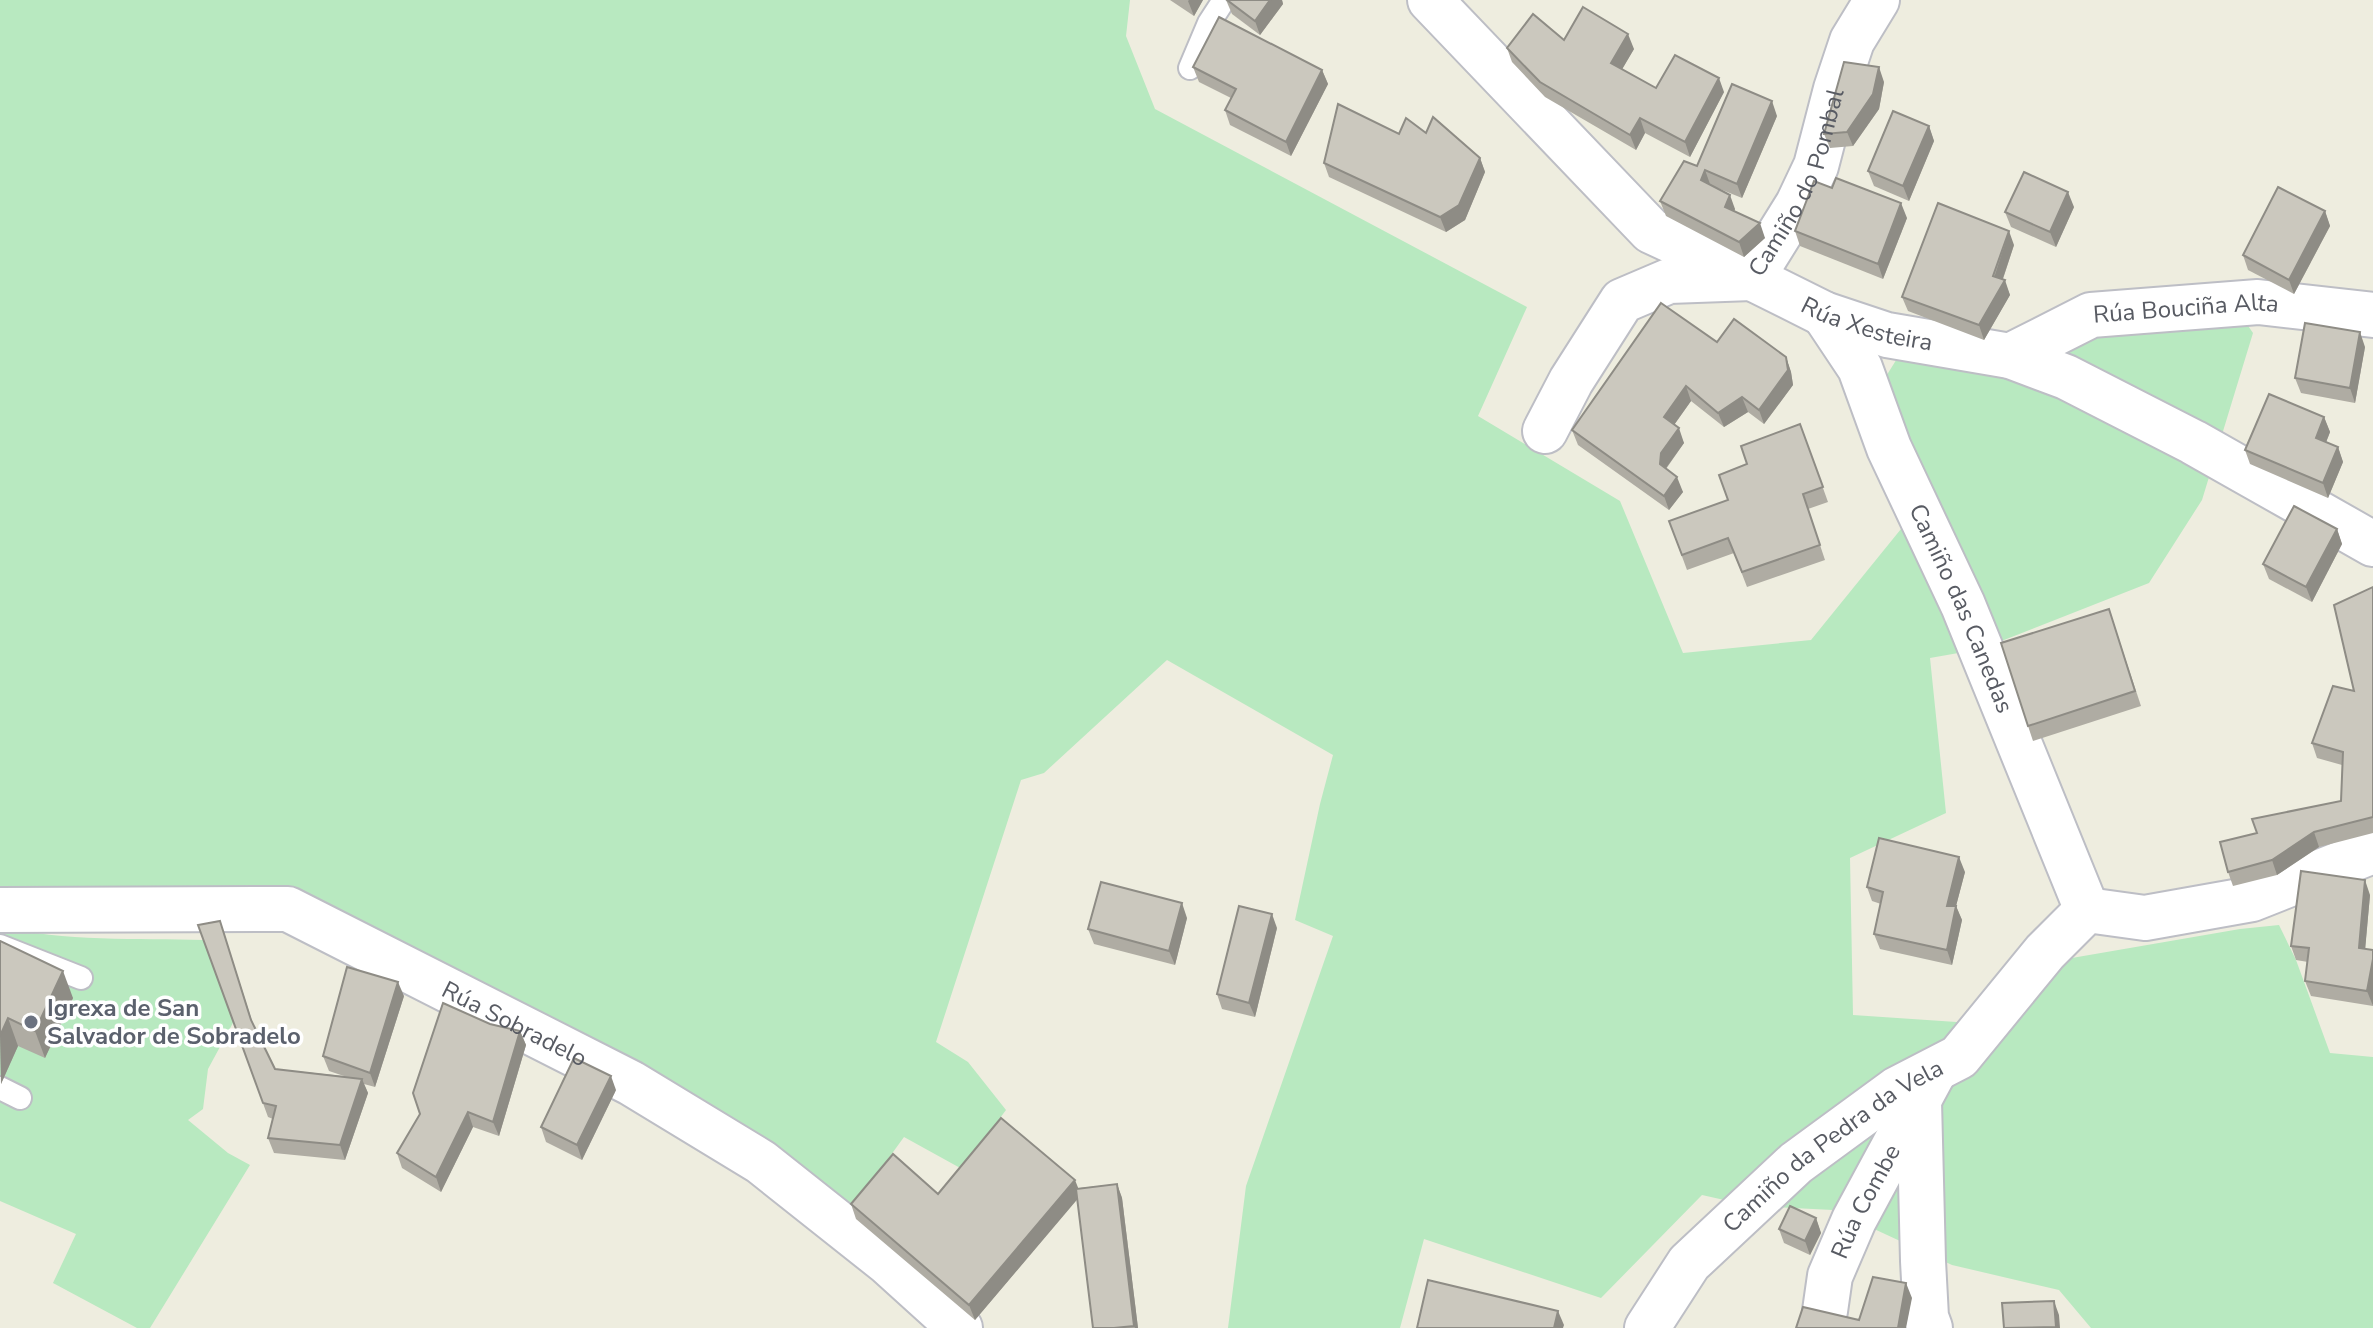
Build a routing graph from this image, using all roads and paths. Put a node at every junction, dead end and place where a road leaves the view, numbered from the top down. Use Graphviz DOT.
graph roads {
  1 [pos="1224,0"];
  2 [pos="1430,0"];
  3 [pos="1877,0"];
  4 [pos="1190,68"];
  5 [pos="1752,278"];
  6 [pos="1824,314"];
  7 [pos="2373,315"];
  8 [pos="2010,356"];
  9 [pos="1545,431"];
  10 [pos="2373,544"];
  11 [pos="2373,851"];
  12 [pos="0,910"];
  13 [pos="2087,910"];
  14 [pos="0,946"];
  15 [pos="81,978"];
  16 [pos="1927,1084"];
  17 [pos="1825,1311"];
  18 [pos="960,1328"];
  19 [pos="1647,1328"];
  20 [pos="1930,1328"];
  1 -- 4 [label="lane"];
  2 -- 5 [label="street, Rúa Xesteira"];
  3 -- 5 [label="street, Camiño do Pombal"];
  5 -- 6 [label="street, Rúa Xesteira"];
  5 -- 9 [label="street, Camiño do Pombal"];
  6 -- 8 [label="street, Rúa Xesteira"];
  6 -- 13 [label="street, Camiño das Canedas"];
  7 -- 8 [label="street, Rúa Bouciña Alta"];
  8 -- 10 [label="street, Rúa Xesteira"];
  11 -- 13 [label="street"];
  12 -- 18 [label="street, Rúa Sobradelo"];
  13 -- 16 [label="street, Camiño da Pedra da Vela"];
  14 -- 15 [label="lane"];
  16 -- 17 [label="street, Rúa Combe"];
  16 -- 19 [label="street, Camiño da Pedra da Vela"];
  16 -- 20 [label="street, Rúa Combe"];
}
